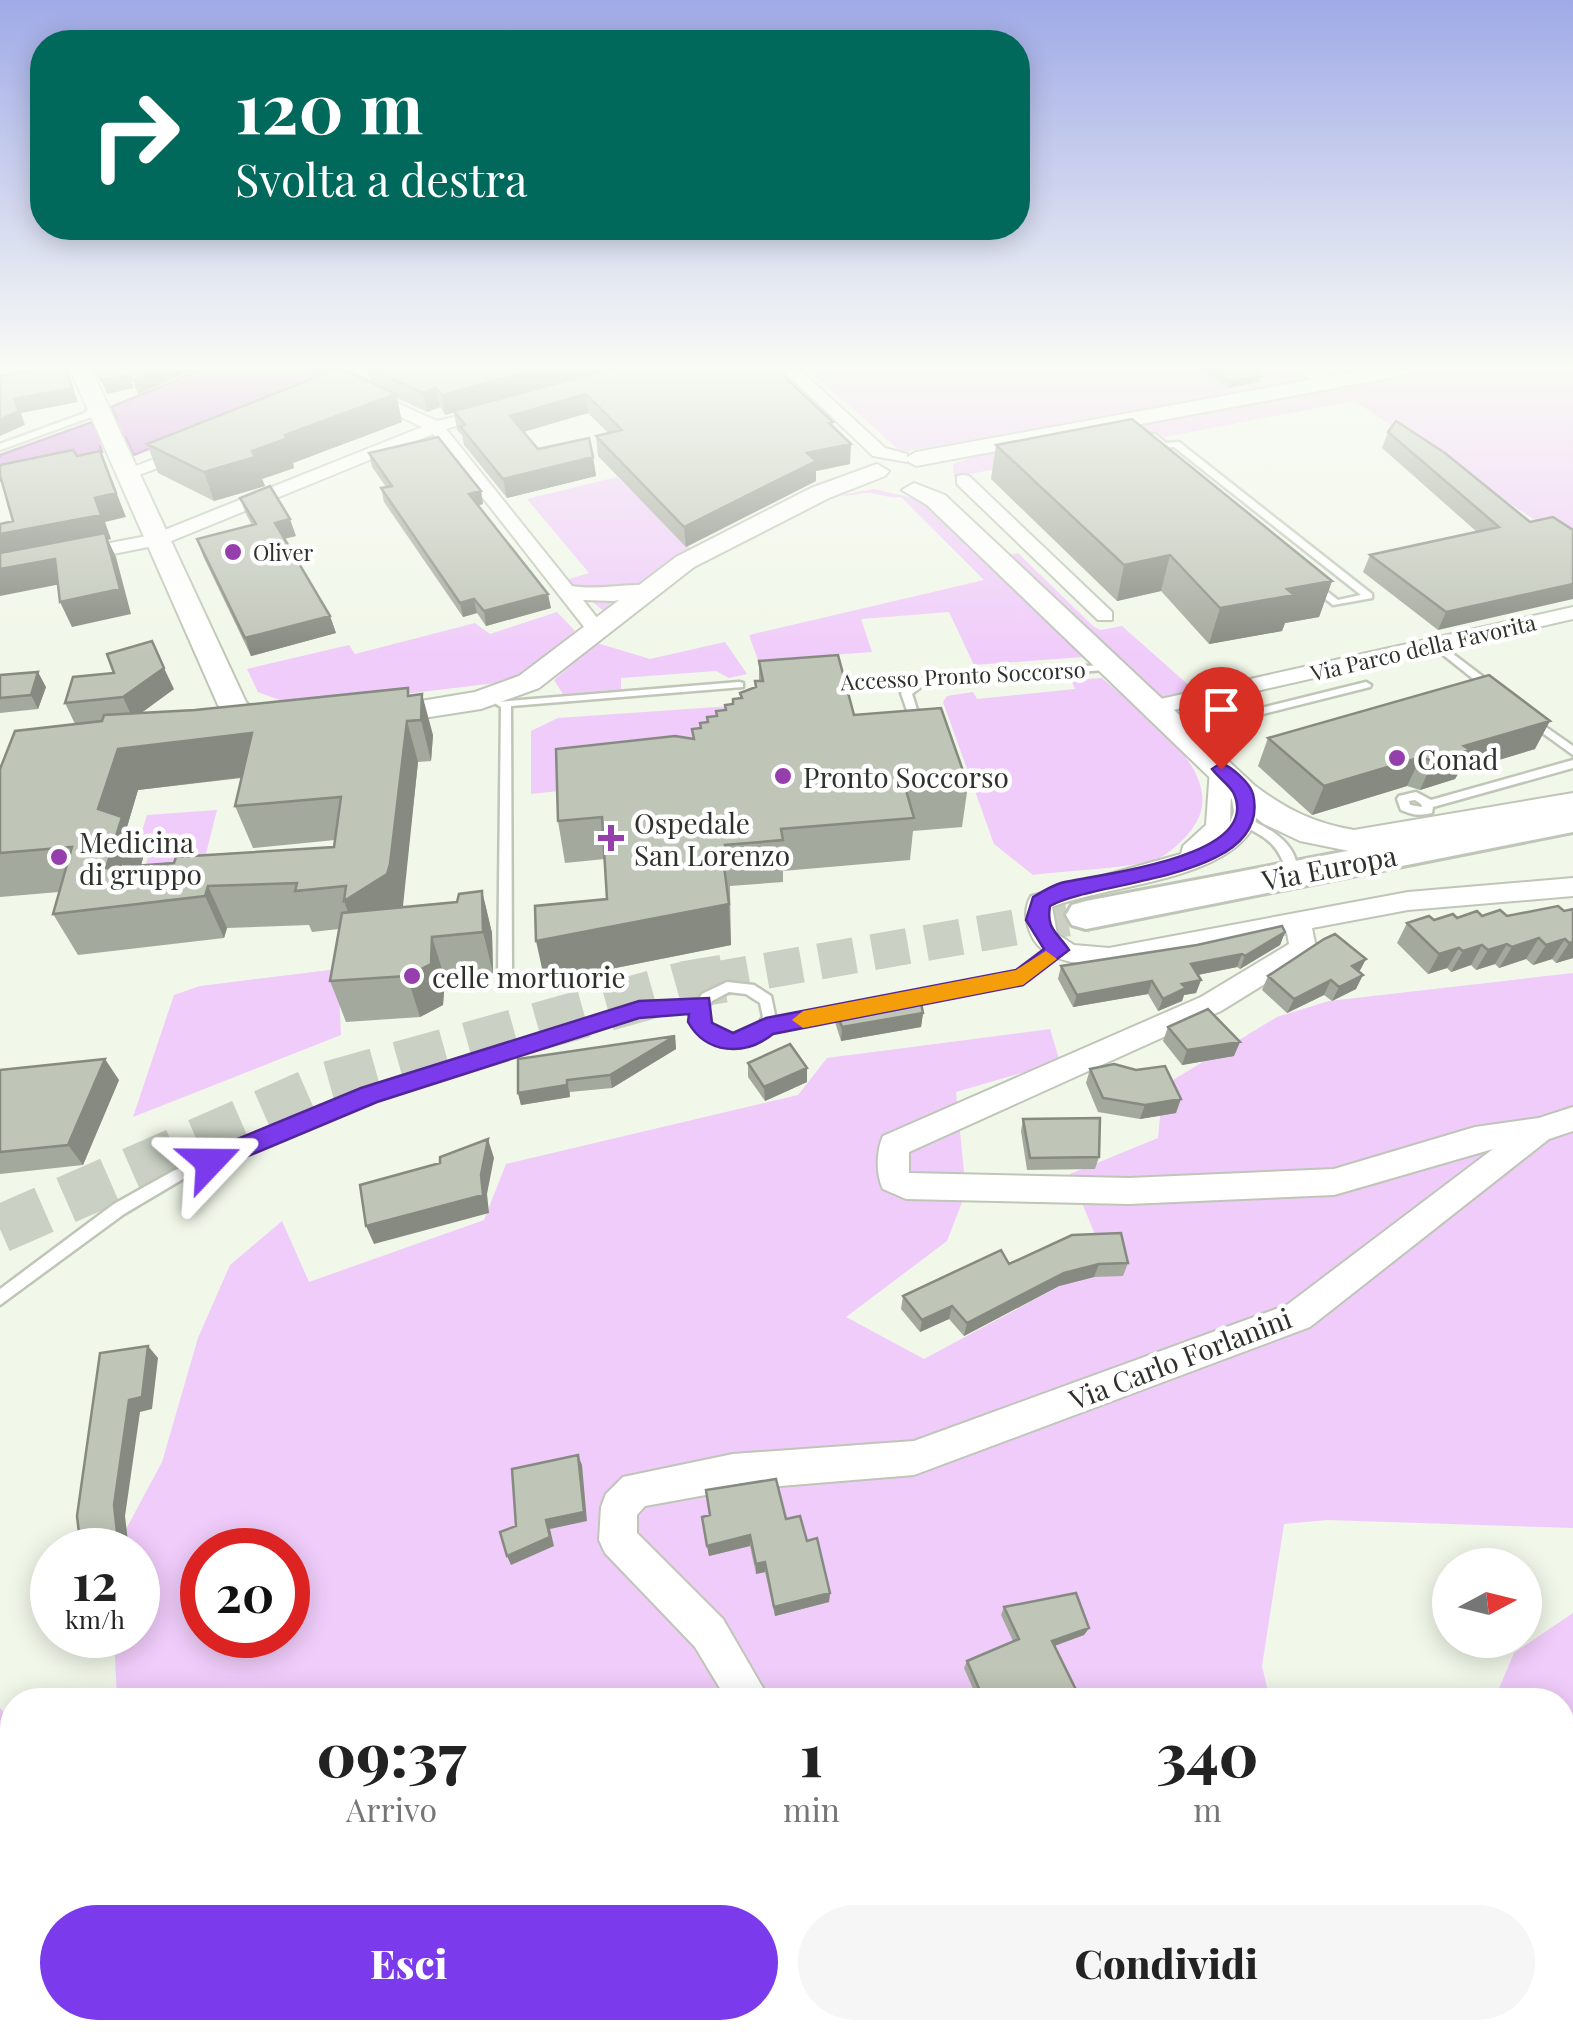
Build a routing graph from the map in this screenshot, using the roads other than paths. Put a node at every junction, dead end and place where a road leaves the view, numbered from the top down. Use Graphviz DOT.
graph roads {
  1 [pos="130,464"];
  2 [pos="344,464"];
  3 [pos="465,464"];
  4 [pos="984,464"];
  5 [pos="1202,464"];
  6 [pos="890,465"];
  7 [pos="123,466"];
  8 [pos="934,480"];
  9 [pos="963,480"];
  10 [pos="156,540"];
  11 [pos="1024,540"];
  12 [pos="986,549"];
  13 [pos="0,570"];
  14 [pos="1307,580"];
  15 [pos="564,590"];
  16 [pos="645,590"];
  17 [pos="1573,613"];
  18 [pos="1104,616"];
  19 [pos="595,628"];
  20 [pos="1436,644"];
  21 [pos="1112,666"];
  22 [pos="920,682"];
  23 [pos="813,684"];
  24 [pos="739,685"];
  25 [pos="1366,685"];
  26 [pos="1200,696"];
  27 [pos="1507,700"];
  28 [pos="494,703"];
  29 [pos="1156,707"];
  30 [pos="1521,711"];
  31 [pos="350,720"];
  32 [pos="314,722"];
  33 [pos="916,722"];
  34 [pos="264,726"];
  35 [pos="217,730"];
  36 [pos="1573,752"];
  37 [pos="1573,764"];
  38 [pos="1232,798"];
  39 [pos="1573,803"];
  40 [pos="1429,804"];
  41 [pos="1573,820"];
  42 [pos="1292,874"];
  43 [pos="1573,887"];
  44 [pos="1086,915"];
  45 [pos="1297,920"];
  46 [pos="1058,950"];
  47 [pos="506,978"];
  48 [pos="894,1002"];
  49 [pos="701,1004"];
  50 [pos="876,1006"];
  51 [pos="766,1027"];
  52 [pos="1573,1119"];
  53 [pos="1540,1130"];
  54 [pos="0,1298"];
  55 [pos="743,1688"];
  1 -- 7 [label="street"];
  2 -- 10 [label="street"];
  3 -- 15 [label="street"];
  4 -- 8 [label="street"];
  5 -- 14 [label="lane"];
  6 -- 8 [label="street"];
  6 -- 8 [label="street"];
  6 -- 16 [label="street"];
  7 -- 10 [label="street"];
  8 -- 12 [label="street"];
  9 -- 11 [label="street"];
  10 -- 13 [label="street"];
  10 -- 34 [label="street"];
  11 -- 12 [label="street"];
  11 -- 18 [label="street"];
  12 -- 21 [label="street"];
  15 -- 16 [label="street"];
  15 -- 19 [label="street"];
  16 -- 19 [label="street"];
  17 -- 20 [label="street, Via Parco della Favorita"];
  19 -- 28 [label="street"];
  20 -- 26 [label="street, Via Parco della Favorita"];
  20 -- 27 [label="lane"];
  21 -- 22 [label="lane, Accesso Pronto Soccorso"];
  21 -- 29 [label="street"];
  22 -- 23 [label="lane, Accesso Pronto Soccorso"];
  22 -- 33 [label="lane"];
  24 -- 28 [label="lane"];
  25 -- 26 [label="lane"];
  26 -- 29 [label="street, Via Parco della Favorita"];
  28 -- 31 [label="street"];
  28 -- 47 [label="lane"];
  29 -- 38 [label="street"];
  30 -- 36 [label="lane"];
  32 -- 34 [label="street"];
  34 -- 35 [label="street"];
  37 -- 40 [label="lane"];
  38 -- 39 [label="street"];
  38 -- 42 [label="lane"];
  38 -- 46 [label="street"];
  41 -- 42 [label="main road, Via Europa"];
  42 -- 44 [label="main road, Via Europa"];
  43 -- 45 [label="street"];
  45 -- 46 [label="street"];
  45 -- 53 [label="street"];
  46 -- 48 [label="lane"];
  49 -- 51 [label="lane"];
  49 -- 51 [label="lane"];
  49 -- 54 [label="lane"];
  50 -- 51 [label="lane"];
  52 -- 53 [label="street, Via Carlo Forlanini"];
  53 -- 55 [label="street, Via Carlo Forlanini"];
}
